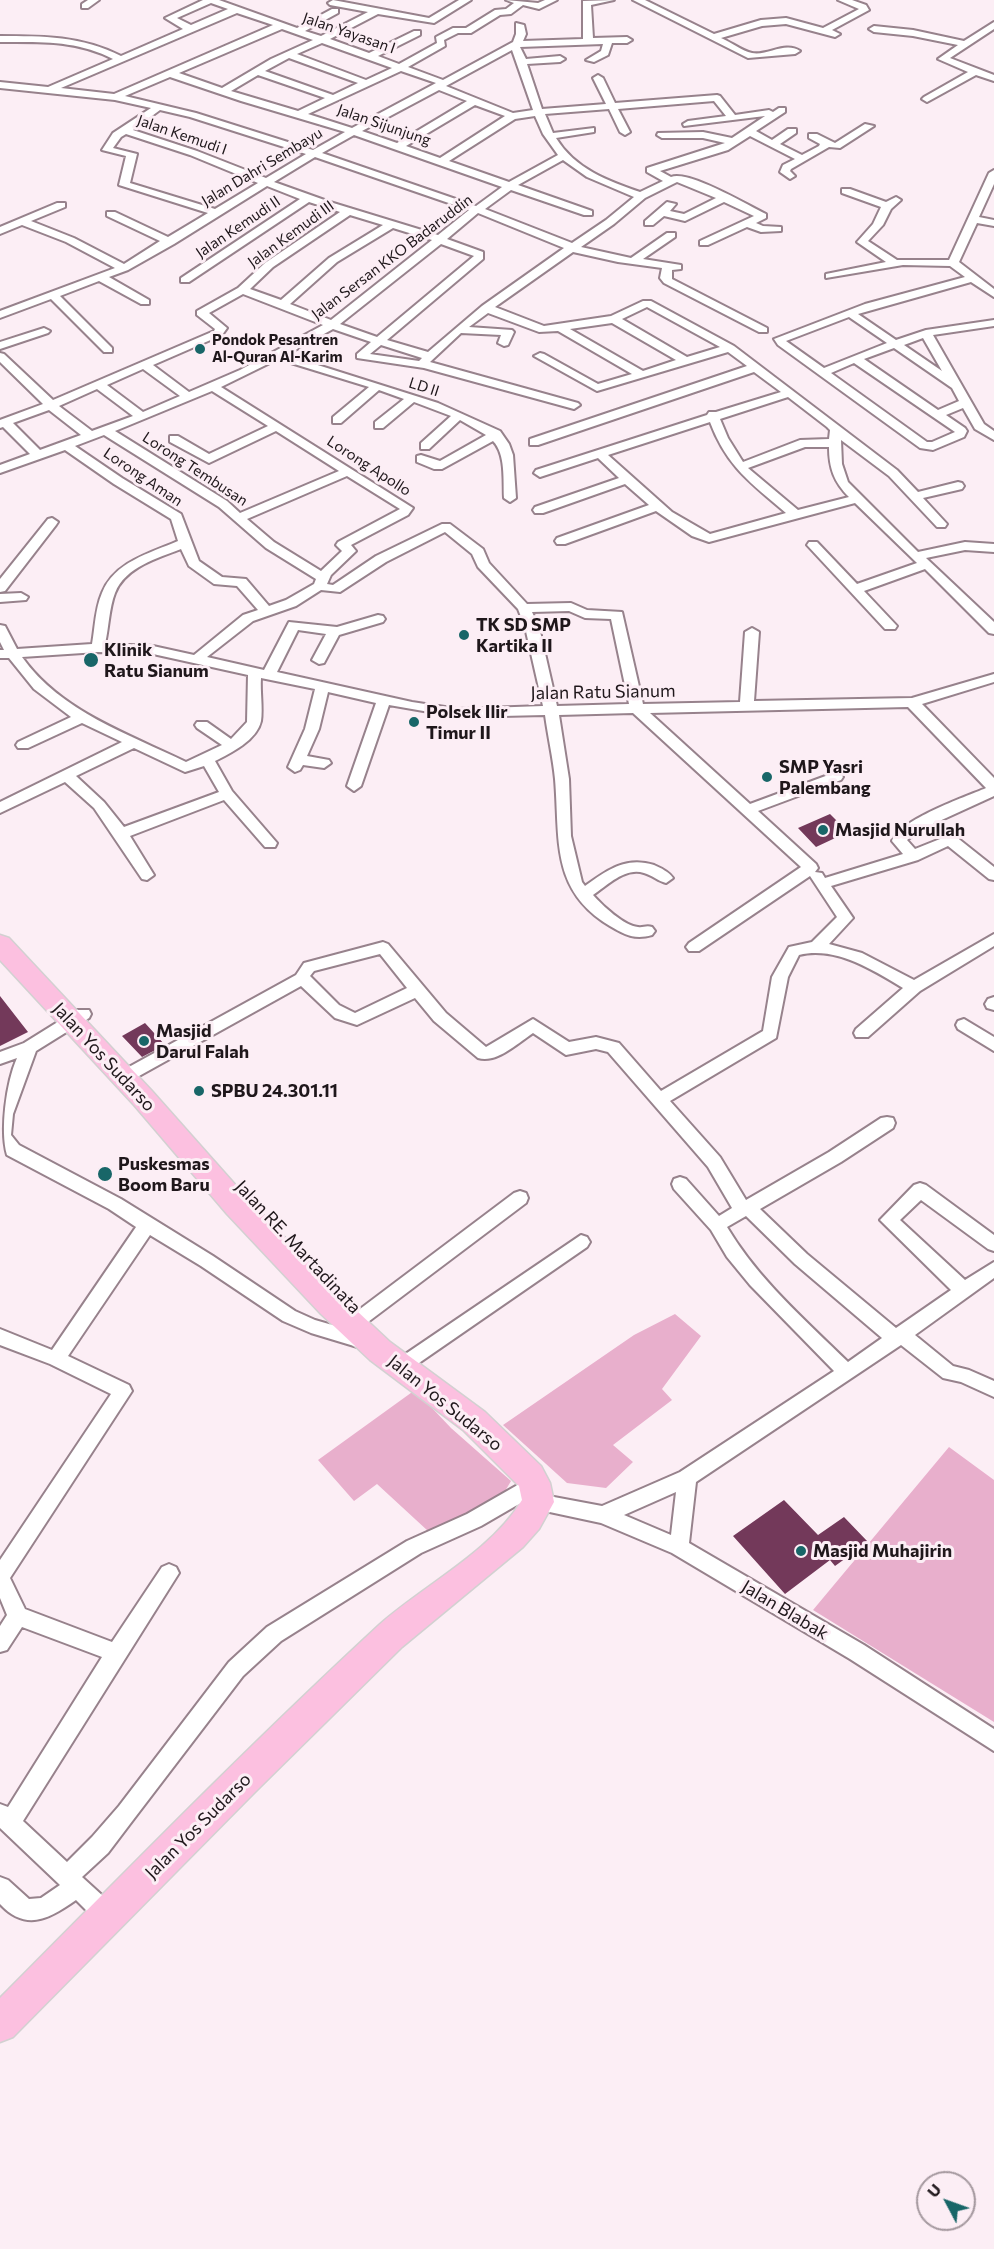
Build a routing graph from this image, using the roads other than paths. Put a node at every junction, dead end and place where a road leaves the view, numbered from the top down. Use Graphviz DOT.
graph roads {
  1 [pos="211,0"];
  2 [pos="466,0"];
  3 [pos="552,0"];
  4 [pos="609,0"];
  5 [pos="638,0"];
  6 [pos="843,0"];
  7 [pos="515,1"];
  8 [pos="237,9"];
  9 [pos="377,11"];
  10 [pos="844,21"];
  11 [pos="282,25"];
  12 [pos="519,25"];
  13 [pos="994,26"];
  14 [pos="191,29"];
  15 [pos="874,29"];
  16 [pos="298,31"];
  17 [pos="824,31"];
  18 [pos="417,33"];
  19 [pos="835,34"];
  20 [pos="714,37"];
  21 [pos="888,37"];
  22 [pos="0,39"];
  23 [pos="322,39"];
  24 [pos="627,40"];
  25 [pos="588,41"];
  26 [pos="608,41"];
  27 [pos="966,44"];
  28 [pos="515,45"];
  29 [pos="795,51"];
  30 [pos="288,54"];
  31 [pos="371,56"];
  32 [pos="560,59"];
  33 [pos="122,60"];
  34 [pos="591,60"];
  35 [pos="522,62"];
  36 [pos="401,67"];
  37 [pos="257,71"];
  38 [pos="974,72"];
  39 [pos="169,74"];
  40 [pos="598,78"];
  41 [pos="994,78"];
  42 [pos="366,83"];
  43 [pos="0,85"];
  44 [pos="441,85"];
  45 [pos="48,90"];
  46 [pos="223,92"];
  47 [pos="115,98"];
  48 [pos="334,98"];
  49 [pos="927,99"];
  50 [pos="476,100"];
  51 [pos="160,106"];
  52 [pos="612,108"];
  53 [pos="782,110"];
  54 [pos="539,112"];
  55 [pos="769,113"];
  56 [pos="299,114"];
  57 [pos="512,116"];
  58 [pos="733,118"];
  59 [pos="688,124"];
  60 [pos="868,126"];
  61 [pos="590,130"];
  62 [pos="125,131"];
  63 [pos="354,131"];
  64 [pos="792,131"];
  65 [pos="625,132"];
  66 [pos="750,132"];
  67 [pos="662,135"];
  68 [pos="551,136"];
  69 [pos="813,136"];
  70 [pos="734,142"];
  71 [pos="774,143"];
  72 [pos="825,143"];
  73 [pos="399,146"];
  74 [pos="315,153"];
  75 [pos="564,156"];
  76 [pos="802,159"];
  77 [pos="443,161"];
  78 [pos="994,173"];
  79 [pos="790,176"];
  80 [pos="670,181"];
  81 [pos="265,182"];
  82 [pos="511,187"];
  83 [pos="991,187"];
  84 [pos="846,191"];
  85 [pos="641,196"];
  86 [pos="308,198"];
  87 [pos="724,198"];
  88 [pos="672,204"];
  89 [pos="61,205"];
  90 [pos="479,210"];
  91 [pos="349,211"];
  92 [pos="215,212"];
  93 [pos="663,212"];
  94 [pos="588,213"];
  95 [pos="111,214"];
  96 [pos="974,219"];
  97 [pos="23,222"];
  98 [pos="649,223"];
  99 [pos="747,223"];
  100 [pos="994,223"];
  101 [pos="392,224"];
  102 [pos="777,229"];
  103 [pos="0,231"];
  104 [pos="671,235"];
  105 [pos="441,239"];
  106 [pos="170,242"];
  107 [pos="704,243"];
  108 [pos="573,247"];
  109 [pos="633,261"];
  110 [pos="953,263"];
  111 [pos="896,264"];
  112 [pos="124,268"];
  113 [pos="830,276"];
  114 [pos="102,278"];
  115 [pos="974,278"];
  116 [pos="185,280"];
  117 [pos="242,290"];
  118 [pos="994,294"];
  119 [pos="54,296"];
  120 [pos="145,302"];
  121 [pos="283,304"];
  122 [pos="486,309"];
  123 [pos="850,313"];
  124 [pos="0,315"];
  125 [pos="614,319"];
  126 [pos="994,323"];
  127 [pos="332,325"];
  128 [pos="562,329"];
  129 [pos="458,330"];
  130 [pos="763,330"];
  131 [pos="44,331"];
  132 [pos="926,333"];
  133 [pos="378,341"];
  134 [pos="504,343"];
  135 [pos="893,344"];
  136 [pos="0,346"];
  137 [pos="730,348"];
  138 [pos="108,350"];
  139 [pos="276,355"];
  140 [pos="0,356"];
  141 [pos="540,356"];
  142 [pos="855,358"];
  143 [pos="427,360"];
  144 [pos="687,362"];
  145 [pos="145,365"];
  146 [pos="754,368"];
  147 [pos="821,373"];
  148 [pos="642,375"];
  149 [pos="99,385"];
  150 [pos="211,386"];
  151 [pos="957,386"];
  152 [pos="376,387"];
  153 [pos="788,393"];
  154 [pos="187,396"];
  155 [pos="411,399"];
  156 [pos="966,402"];
  157 [pos="51,405"];
  158 [pos="574,405"];
  159 [pos="459,415"];
  160 [pos="713,415"];
  161 [pos="936,415"];
  162 [pos="141,416"];
  163 [pos="337,420"];
  164 [pos="3,423"];
  165 [pos="379,425"];
  166 [pos="277,426"];
  167 [pos="979,426"];
  168 [pos="105,430"];
  169 [pos="961,432"];
  170 [pos="496,434"];
  171 [pos="90,436"];
  172 [pos="994,436"];
  173 [pos="835,437"];
  174 [pos="174,439"];
  175 [pos="534,442"];
  176 [pos="66,445"];
  177 [pos="425,446"];
  178 [pos="599,453"];
  179 [pos="38,456"];
  180 [pos="421,459"];
  181 [pos="740,467"];
  182 [pos="0,469"];
  183 [pos="346,472"];
  184 [pos="540,473"];
  185 [pos="628,479"];
  186 [pos="958,486"];
  187 [pos="916,496"];
  188 [pos="510,498"];
  189 [pos="858,498"];
  190 [pos="658,506"];
  191 [pos="539,510"];
  192 [pos="797,516"];
  193 [pos="241,517"];
  194 [pos="52,522"];
  195 [pos="942,524"];
  196 [pos="561,541"];
  197 [pos="185,543"];
  198 [pos="813,545"];
  199 [pos="994,548"];
  200 [pos="915,557"];
  201 [pos="927,564"];
  202 [pos="321,582"];
  203 [pos="0,588"];
  204 [pos="856,589"];
  205 [pos="21,597"];
  206 [pos="0,598"];
  207 [pos="524,608"];
  208 [pos="266,611"];
  209 [pos="378,619"];
  210 [pos="890,626"];
  211 [pos="0,629"];
  212 [pos="994,630"];
  213 [pos="334,631"];
  214 [pos="752,632"];
  215 [pos="99,648"];
  216 [pos="6,653"];
  217 [pos="197,659"];
  218 [pos="319,660"];
  219 [pos="262,672"];
  220 [pos="994,678"];
  221 [pos="323,685"];
  222 [pos="384,699"];
  223 [pos="912,702"];
  224 [pos="746,707"];
  225 [pos="637,709"];
  226 [pos="550,711"];
  227 [pos="80,717"];
  228 [pos="201,725"];
  229 [pos="134,742"];
  230 [pos="23,745"];
  231 [pos="231,745"];
  232 [pos="207,759"];
  233 [pos="324,763"];
  234 [pos="66,775"];
  235 [pos="836,777"];
  236 [pos="354,786"];
  237 [pos="994,789"];
  238 [pos="227,794"];
  239 [pos="0,808"];
  240 [pos="747,810"];
  241 [pos="121,834"];
  242 [pos="270,843"];
  243 [pos="913,855"];
  244 [pos="811,868"];
  245 [pos="147,875"];
  246 [pos="994,875"];
  247 [pos="666,878"];
  248 [pos="822,884"];
  249 [pos="583,895"];
  250 [pos="0,923"];
  251 [pos="646,931"];
  252 [pos="994,939"];
  253 [pos="694,947"];
  254 [pos="816,948"];
  255 [pos="2,951"];
  256 [pos="302,978"];
  257 [pos="914,987"];
  258 [pos="417,990"];
  259 [pos="77,1019"];
  260 [pos="964,1025"];
  261 [pos="862,1033"];
  262 [pos="994,1045"];
  263 [pos="30,1047"];
  264 [pos="0,1058"];
  265 [pos="129,1075"];
  266 [pos="2,1100"];
  267 [pos="659,1100"];
  268 [pos="887,1123"];
  269 [pos="680,1184"];
  270 [pos="520,1198"];
  271 [pos="746,1208"];
  272 [pos="147,1225"];
  273 [pos="717,1225"];
  274 [pos="581,1242"];
  275 [pos="994,1244"];
  276 [pos="994,1269"];
  277 [pos="963,1290"];
  278 [pos="362,1317"];
  279 [pos="898,1336"];
  280 [pos="0,1337"];
  281 [pos="370,1343"];
  282 [pos="56,1359"];
  283 [pos="418,1372"];
  284 [pos="847,1372"];
  285 [pos="994,1389"];
  286 [pos="687,1478"];
  287 [pos="545,1498"];
  288 [pos="603,1515"];
  289 [pos="679,1547"];
  290 [pos="169,1573"];
  291 [pos="0,1577"];
  292 [pos="18,1616"];
  293 [pos="0,1643"];
  294 [pos="116,1653"];
  295 [pos="994,1741"];
  296 [pos="5,1819"];
  297 [pos="72,1882"];
  298 [pos="0,1888"];
  299 [pos="107,1915"];
  300 [pos="0,2024"];
  1 -- 8 [label="street, Jalan Yayasan I"];
  1 -- 14 [label="street"];
  2 -- 9 [label="street"];
  3 -- 7 [label="street"];
  4 -- 25 [label="street"];
  5 -- 20 [label="street"];
  6 -- 10 [label="street"];
  7 -- 36 [label="street"];
  8 -- 11 [label="street, Jalan Yayasan I"];
  8 -- 14 [label="street"];
  9 -- 16 [label="street"];
  9 -- 23 [label="street"];
  10 -- 15 [label="street"];
  10 -- 17 [label="street"];
  11 -- 16 [label="street, Jalan Yayasan I"];
  11 -- 39 [label="street"];
  12 -- 28 [label="street"];
  13 -- 27 [label="street"];
  14 -- 33 [label="street"];
  15 -- 21 [label="street"];
  15 -- 27 [label="street"];
  16 -- 23 [label="street, Jalan Yayasan I"];
  17 -- 19 [label="street"];
  17 -- 20 [label="street"];
  18 -- 31 [label="street"];
  20 -- 29 [label="street"];
  22 -- 33 [label="street"];
  23 -- 30 [label="street"];
  23 -- 31 [label="street, Jalan Yayasan I"];
  24 -- 26 [label="street"];
  25 -- 26 [label="street"];
  25 -- 28 [label="street"];
  26 -- 34 [label="street"];
  27 -- 38 [label="street"];
  28 -- 35 [label="street"];
  28 -- 44 [label="street, Jalan Dahri Sembayu"];
  30 -- 37 [label="street"];
  30 -- 42 [label="street"];
  31 -- 36 [label="street, Jalan Yayasan I"];
  32 -- 35 [label="street"];
  33 -- 45 [label="street"];
  35 -- 54 [label="street"];
  36 -- 42 [label="street"];
  36 -- 44 [label="street, Jalan Yayasan I"];
  37 -- 46 [label="street"];
  37 -- 48 [label="street"];
  38 -- 41 [label="street"];
  38 -- 49 [label="street"];
  39 -- 46 [label="street, Jalan Sijunjung"];
  39 -- 47 [label="street"];
  40 -- 52 [label="street"];
  42 -- 48 [label="street"];
  43 -- 45 [label="street"];
  44 -- 50 [label="street, Jalan Yayasan I"];
  44 -- 63 [label="street, Jalan Dahri Sembayu"];
  45 -- 47 [label="street"];
  46 -- 56 [label="street, Jalan Sijunjung"];
  47 -- 51 [label="street"];
  48 -- 56 [label="street"];
  50 -- 57 [label="street, Jalan Yayasan I"];
  50 -- 73 [label="street"];
  51 -- 62 [label="street, Jalan Kemudi I"];
  51 -- 74 [label="street"];
  52 -- 54 [label="street"];
  52 -- 58 [label="street"];
  52 -- 65 [label="street"];
  53 -- 66 [label="street"];
  54 -- 57 [label="street"];
  54 -- 68 [label="street"];
  55 -- 58 [label="street"];
  56 -- 63 [label="street, Jalan Sijunjung"];
  57 -- 77 [label="street"];
  58 -- 59 [label="street"];
  60 -- 72 [label="street"];
  61 -- 68 [label="street"];
  62 -- 81 [label="street, Jalan Kemudi I"];
  62 -- 92 [label="street"];
  63 -- 73 [label="street, Jalan Sijunjung"];
  63 -- 74 [label="street, Jalan Dahri Sembayu"];
  64 -- 71 [label="street"];
  66 -- 70 [label="street"];
  66 -- 71 [label="street"];
  67 -- 70 [label="street"];
  68 -- 75 [label="street"];
  69 -- 72 [label="street"];
  70 -- 80 [label="street"];
  71 -- 76 [label="street"];
  72 -- 76 [label="street"];
  73 -- 77 [label="street, Jalan Sijunjung"];
  74 -- 81 [label="street, Jalan Dahri Sembayu"];
  74 -- 90 [label="street"];
  75 -- 82 [label="street, Jalan Sersan KKO Badaruddin"];
  75 -- 85 [label="street"];
  76 -- 79 [label="street"];
  77 -- 82 [label="street, Jalan Sijunjung"];
  78 -- 83 [label="street"];
  80 -- 85 [label="street"];
  80 -- 87 [label="street"];
  81 -- 86 [label="street, Jalan Kemudi I"];
  81 -- 92 [label="street, Jalan Dahri Sembayu"];
  82 -- 90 [label="street, Jalan Sersan KKO Badaruddin"];
  82 -- 94 [label="street, Jalan Sijunjung"];
  83 -- 96 [label="street"];
  84 -- 111 [label="street"];
  85 -- 108 [label="street"];
  86 -- 91 [label="street, Jalan Kemudi I"];
  86 -- 116 [label="street, Jalan Kemudi II"];
  87 -- 93 [label="street"];
  87 -- 99 [label="street"];
  88 -- 93 [label="street"];
  89 -- 97 [label="street"];
  90 -- 105 [label="street, Jalan Sersan KKO Badaruddin"];
  90 -- 108 [label="street"];
  91 -- 101 [label="street, Jalan Kemudi I"];
  91 -- 117 [label="street, Jalan Kemudi III"];
  92 -- 106 [label="street, Jalan Dahri Sembayu"];
  93 -- 98 [label="street"];
  95 -- 106 [label="street"];
  96 -- 100 [label="street"];
  96 -- 110 [label="street"];
  97 -- 103 [label="street"];
  97 -- 112 [label="street"];
  99 -- 102 [label="street"];
  99 -- 107 [label="street"];
  101 -- 105 [label="street, Jalan Kemudi I"];
  101 -- 121 [label="street"];
  104 -- 109 [label="street"];
  105 -- 127 [label="street, Jalan Sersan KKO Badaruddin"];
  105 -- 133 [label="street, Jalan Kemudi I"];
  106 -- 112 [label="street, Jalan Dahri Sembayu"];
  108 -- 109 [label="street"];
  108 -- 122 [label="street"];
  109 -- 130 [label="street"];
  110 -- 111 [label="street"];
  110 -- 115 [label="street"];
  111 -- 113 [label="street"];
  112 -- 114 [label="street, Jalan Dahri Sembayu"];
  114 -- 119 [label="street, Jalan Dahri Sembayu"];
  114 -- 120 [label="street"];
  115 -- 118 [label="street"];
  115 -- 123 [label="street"];
  117 -- 121 [label="street, Jalan Kemudi III"];
  117 -- 145 [label="street"];
  119 -- 124 [label="street, Jalan Dahri Sembayu"];
  119 -- 138 [label="street"];
  121 -- 127 [label="street, Jalan Kemudi III"];
  122 -- 128 [label="street"];
  122 -- 129 [label="street"];
  123 -- 135 [label="street"];
  123 -- 147 [label="street"];
  125 -- 128 [label="street"];
  125 -- 137 [label="street"];
  125 -- 144 [label="street"];
  126 -- 132 [label="street"];
  127 -- 133 [label="street, Jalan Kemudi III"];
  127 -- 139 [label="street, Jalan Sersan KKO Badaruddin"];
  128 -- 148 [label="street"];
  129 -- 134 [label="street"];
  129 -- 143 [label="street"];
  131 -- 136 [label="street"];
  132 -- 135 [label="street"];
  132 -- 151 [label="street"];
  133 -- 143 [label="street, Jalan Kemudi III"];
  133 -- 143 [label="street"];
  135 -- 142 [label="street"];
  135 -- 151 [label="street"];
  137 -- 144 [label="street"];
  137 -- 146 [label="street"];
  139 -- 150 [label="street, Jalan Sersan KKO Badaruddin"];
  139 -- 152 [label="street, LD II"];
  140 -- 157 [label="street"];
  141 -- 148 [label="street"];
  142 -- 147 [label="street"];
  142 -- 161 [label="street"];
  143 -- 158 [label="street"];
  144 -- 148 [label="street"];
  145 -- 149 [label="street"];
  145 -- 154 [label="street"];
  146 -- 153 [label="street"];
  146 -- 175 [label="street"];
  147 -- 169 [label="street"];
  149 -- 157 [label="street"];
  149 -- 162 [label="street"];
  150 -- 154 [label="street, Jalan Sersan KKO Badaruddin"];
  150 -- 166 [label="street, Lorong Apollo"];
  151 -- 156 [label="street"];
  152 -- 155 [label="street, LD II"];
  152 -- 163 [label="street"];
  153 -- 160 [label="street"];
  153 -- 173 [label="street"];
  154 -- 162 [label="street, Jalan Sersan KKO Badaruddin"];
  155 -- 159 [label="street, LD II"];
  155 -- 165 [label="street"];
  156 -- 161 [label="street"];
  156 -- 167 [label="street"];
  157 -- 164 [label="street"];
  157 -- 171 [label="street"];
  159 -- 170 [label="street, LD II"];
  159 -- 177 [label="street"];
  160 -- 178 [label="street"];
  160 -- 181 [label="street"];
  161 -- 169 [label="street"];
  162 -- 168 [label="street, Jalan Sersan KKO Badaruddin"];
  164 -- 179 [label="street"];
  166 -- 174 [label="street"];
  166 -- 183 [label="street, Lorong Apollo"];
  167 -- 169 [label="street"];
  167 -- 172 [label="street"];
  168 -- 171 [label="street, Jalan Sersan KKO Badaruddin"];
  168 -- 193 [label="street, Lorong Tembusan"];
  170 -- 180 [label="street"];
  170 -- 188 [label="street"];
  171 -- 176 [label="street, Jalan Sersan KKO Badaruddin"];
  173 -- 181 [label="street"];
  173 -- 187 [label="street"];
  173 -- 189 [label="street"];
  176 -- 179 [label="street, Jalan Sersan KKO Badaruddin"];
  176 -- 197 [label="street, Lorong Aman"];
  178 -- 184 [label="street"];
  178 -- 185 [label="street"];
  179 -- 182 [label="street, Jalan Sersan KKO Badaruddin"];
  181 -- 192 [label="street"];
  183 -- 193 [label="street"];
  183 -- 202 [label="street, Lorong Apollo"];
  185 -- 190 [label="street"];
  185 -- 191 [label="street"];
  186 -- 187 [label="street"];
  187 -- 195 [label="street"];
  189 -- 192 [label="street"];
  189 -- 200 [label="street"];
  190 -- 192 [label="street"];
  190 -- 196 [label="street"];
  193 -- 202 [label="street, Lorong Tembusan"];
  194 -- 203 [label="street"];
  197 -- 208 [label="street, Lorong Aman"];
  197 -- 215 [label="street"];
  198 -- 204 [label="street"];
  199 -- 200 [label="street"];
  200 -- 201 [label="street"];
  201 -- 204 [label="street"];
  201 -- 212 [label="street"];
  202 -- 207 [label="street"];
  202 -- 208 [label="street"];
  204 -- 210 [label="street"];
  205 -- 206 [label="street"];
  207 -- 225 [label="street"];
  207 -- 226 [label="street"];
  208 -- 217 [label="street"];
  209 -- 213 [label="street"];
  211 -- 216 [label="street"];
  213 -- 218 [label="street"];
  213 -- 219 [label="street"];
  214 -- 224 [label="street"];
  215 -- 216 [label="street, Jalan Ratu Sianum"];
  215 -- 217 [label="street, Jalan Ratu Sianum"];
  216 -- 227 [label="street"];
  217 -- 219 [label="street, Jalan Ratu Sianum"];
  219 -- 221 [label="street, Jalan Ratu Sianum"];
  219 -- 231 [label="street"];
  220 -- 223 [label="street, Jalan Ratu Sianum"];
  221 -- 222 [label="street, Jalan Ratu Sianum"];
  221 -- 233 [label="street"];
  222 -- 226 [label="street, Jalan Ratu Sianum"];
  222 -- 236 [label="street"];
  223 -- 224 [label="street, Jalan Ratu Sianum"];
  223 -- 237 [label="street"];
  224 -- 225 [label="street, Jalan Ratu Sianum"];
  225 -- 226 [label="street, Jalan Ratu Sianum"];
  225 -- 240 [label="street"];
  226 -- 249 [label="street"];
  227 -- 229 [label="street"];
  227 -- 230 [label="street"];
  228 -- 231 [label="street"];
  229 -- 232 [label="street"];
  229 -- 234 [label="street"];
  231 -- 232 [label="street"];
  232 -- 238 [label="street"];
  234 -- 239 [label="street"];
  234 -- 241 [label="street"];
  235 -- 240 [label="street"];
  237 -- 243 [label="street"];
  238 -- 241 [label="street"];
  238 -- 242 [label="street"];
  240 -- 244 [label="street"];
  241 -- 245 [label="street"];
  243 -- 246 [label="street"];
  243 -- 248 [label="street"];
  244 -- 248 [label="street"];
  244 -- 253 [label="street"];
  247 -- 249 [label="street"];
  248 -- 254 [label="street"];
  249 -- 251 [label="street"];
  250 -- 259 [label="highway"];
  252 -- 257 [label="street"];
  254 -- 257 [label="street"];
  254 -- 267 [label="street"];
  255 -- 259 [label="highway, Jalan Yos Sudarso"];
  256 -- 258 [label="street"];
  256 -- 258 [label="street"];
  256 -- 265 [label="street"];
  257 -- 261 [label="street"];
  258 -- 267 [label="street"];
  259 -- 263 [label="street"];
  259 -- 265 [label="highway, Jalan Yos Sudarso"];
  260 -- 262 [label="street"];
  263 -- 264 [label="street"];
  263 -- 266 [label="street"];
  265 -- 278 [label="highway, Jalan RE. Martadinata"];
  265 -- 281 [label="highway, Jalan Yos Sudarso"];
  266 -- 272 [label="street"];
  267 -- 271 [label="street"];
  268 -- 271 [label="street"];
  269 -- 273 [label="street"];
  270 -- 278 [label="street"];
  271 -- 273 [label="street"];
  271 -- 279 [label="street"];
  272 -- 281 [label="street"];
  272 -- 282 [label="street"];
  273 -- 284 [label="street"];
  274 -- 283 [label="street"];
  275 -- 277 [label="street"];
  276 -- 277 [label="street"];
  277 -- 279 [label="street"];
  278 -- 283 [label="highway, Jalan RE. Martadinata"];
  279 -- 284 [label="street"];
  279 -- 285 [label="street"];
  280 -- 282 [label="street"];
  281 -- 283 [label="highway, Jalan Yos Sudarso"];
  282 -- 291 [label="street"];
  283 -- 287 [label="highway, Jalan Yos Sudarso"];
  284 -- 286 [label="street"];
  286 -- 288 [label="street"];
  286 -- 289 [label="street"];
  287 -- 288 [label="street, Jalan Blabak"];
  287 -- 297 [label="street"];
  287 -- 299 [label="highway, Jalan Yos Sudarso"];
  288 -- 289 [label="street, Jalan Blabak"];
  289 -- 295 [label="street, Jalan Blabak"];
  290 -- 294 [label="street"];
  291 -- 292 [label="street"];
  292 -- 293 [label="street"];
  292 -- 294 [label="street"];
  294 -- 296 [label="street"];
  296 -- 297 [label="street"];
  297 -- 298 [label="street"];
  297 -- 299 [label="street"];
  299 -- 300 [label="highway, Jalan Yos Sudarso"];
}
